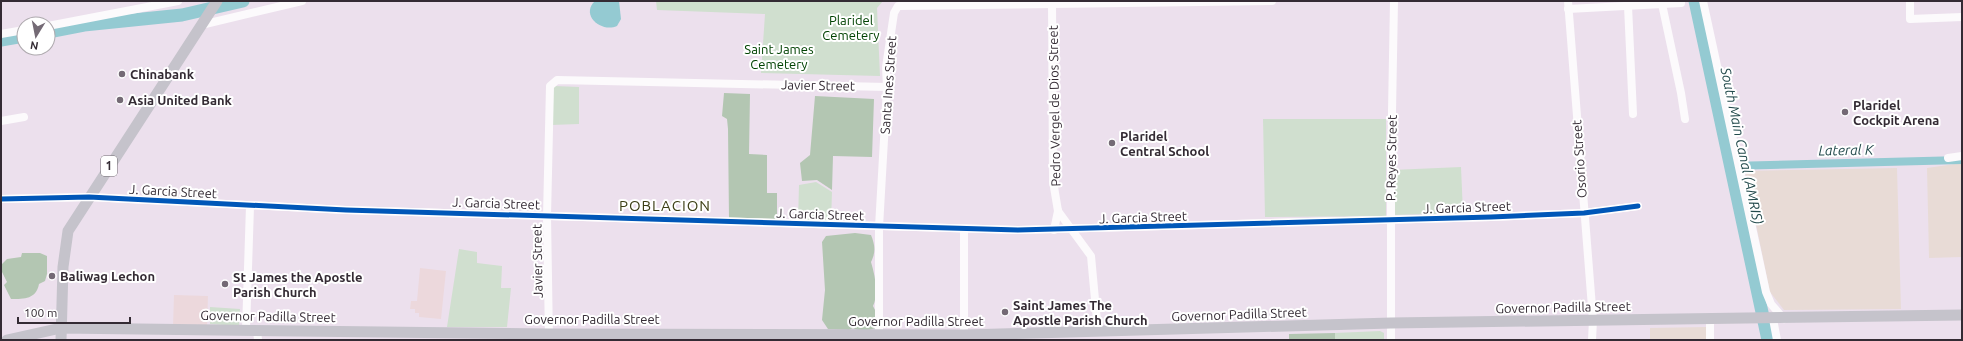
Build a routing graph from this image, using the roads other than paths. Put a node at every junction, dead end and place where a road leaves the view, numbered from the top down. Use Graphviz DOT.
graph roads {
  1 [pos="178,1"];
  2 [pos="217,1"];
  3 [pos="302,1"];
  4 [pos="1272,1"];
  5 [pos="1394,1"];
  6 [pos="1681,1"];
  7 [pos="1703,1"];
  8 [pos="1910,1"];
  9 [pos="1052,2"];
  10 [pos="1662,4"];
  11 [pos="1568,5"];
  12 [pos="1628,6"];
  13 [pos="1962,18"];
  14 [pos="203,23"];
  15 [pos="56,24"];
  16 [pos="16,31"];
  17 [pos="1,34"];
  18 [pos="887,87"];
  19 [pos="1633,114"];
  20 [pos="24,117"];
  21 [pos="1685,119"];
  22 [pos="1,121"];
  23 [pos="1962,156"];
  24 [pos="1948,158"];
  25 [pos="89,197"];
  26 [pos="1,199"];
  27 [pos="250,206"];
  28 [pos="1638,206"];
  29 [pos="1058,211"];
  30 [pos="1584,213"];
  31 [pos="547,216"];
  32 [pos="1391,220"];
  33 [pos="879,227"];
  34 [pos="964,230"];
  35 [pos="1054,230"];
  36 [pos="1071,230"];
  37 [pos="1962,315"];
  38 [pos="1710,319"];
  39 [pos="1776,319"];
  40 [pos="1593,320"];
  41 [pos="1392,323"];
  42 [pos="61,328"];
  43 [pos="246,330"];
  44 [pos="1098,332"];
  45 [pos="258,335"];
  46 [pos="1081,336"];
  47 [pos="548,337"];
  48 [pos="970,337"];
  49 [pos="879,338"];
  50 [pos="7,340"];
  51 [pos="61,340"];
  52 [pos="1391,340"];
  53 [pos="1592,340"];
  54 [pos="1710,340"];
  55 [pos="1777,340"];
  1 -- 15 [label="street"];
  2 -- 14 [label="main road, 1"];
  3 -- 14 [label="street"];
  4 -- 9 [label="street, Santa Ines Street"];
  5 -- 32 [label="street, P. Reyes Street"];
  6 -- 10 [label="street"];
  7 -- 39 [label="street"];
  8 -- 13 [label="street"];
  9 -- 18 [label="street, Santa Ines Street"];
  9 -- 29 [label="street, Pedro Vergel de Dios Street"];
  10 -- 12 [label="street"];
  10 -- 21 [label="street"];
  11 -- 12 [label="street"];
  11 -- 30 [label="street, Osorio Street"];
  12 -- 19 [label="street"];
  14 -- 25 [label="main road, 1"];
  16 -- 17 [label="street"];
  18 -- 31 [label="street, Javier Street"];
  18 -- 33 [label="street, Santa Ines Street"];
  20 -- 22 [label="street"];
  23 -- 24 [label="street"];
  25 -- 26 [label="street, J. Garcia Street"];
  25 -- 27 [label="street, J. Garcia Street"];
  25 -- 42 [label="main road, 1"];
  27 -- 31 [label="street, J. Garcia Street"];
  27 -- 43 [label="street"];
  28 -- 30 [label="street, J. Garcia Street"];
  29 -- 35 [label="street, Pedro Vergel de Dios Street"];
  29 -- 36 [label="street, Pedro Vergel de Dios Street"];
  30 -- 32 [label="street, J. Garcia Street"];
  30 -- 40 [label="street, Osorio Street"];
  31 -- 33 [label="street, J. Garcia Street"];
  31 -- 47 [label="street, Javier Street"];
  32 -- 36 [label="street, J. Garcia Street"];
  32 -- 41 [label="street, P. Reyes Street"];
  33 -- 34 [label="street, J. Garcia Street"];
  33 -- 49 [label="street, Santa Ines Street"];
  34 -- 35 [label="street, J. Garcia Street"];
  34 -- 48 [label="street"];
  35 -- 36 [label="street, J. Garcia Street"];
  36 -- 44 [label="street, Pedro Vergel de Dios Street"];
  37 -- 39 [label="main road, Governor Padilla Street"];
  38 -- 39 [label="main road, Governor Padilla Street"];
  38 -- 40 [label="main road, Governor Padilla Street"];
  38 -- 54 [label="street"];
  39 -- 55 [label="street"];
  40 -- 41 [label="main road, Governor Padilla Street"];
  40 -- 53 [label="street, Osorio Street"];
  41 -- 44 [label="main road, Governor Padilla Street"];
  41 -- 52 [label="street, P. Reyes Street"];
  42 -- 43 [label="main road, Governor Padilla Street"];
  42 -- 50 [label="main road, Governor Padilla Street"];
  42 -- 51 [label="main road, 1"];
  43 -- 45 [label="main road, Governor Padilla Street"];
  44 -- 46 [label="main road, Governor Padilla Street"];
  45 -- 47 [label="main road, Governor Padilla Street"];
  46 -- 48 [label="main road, Governor Padilla Street"];
  47 -- 49 [label="main road, Governor Padilla Street"];
  48 -- 49 [label="main road, Governor Padilla Street"];
}
